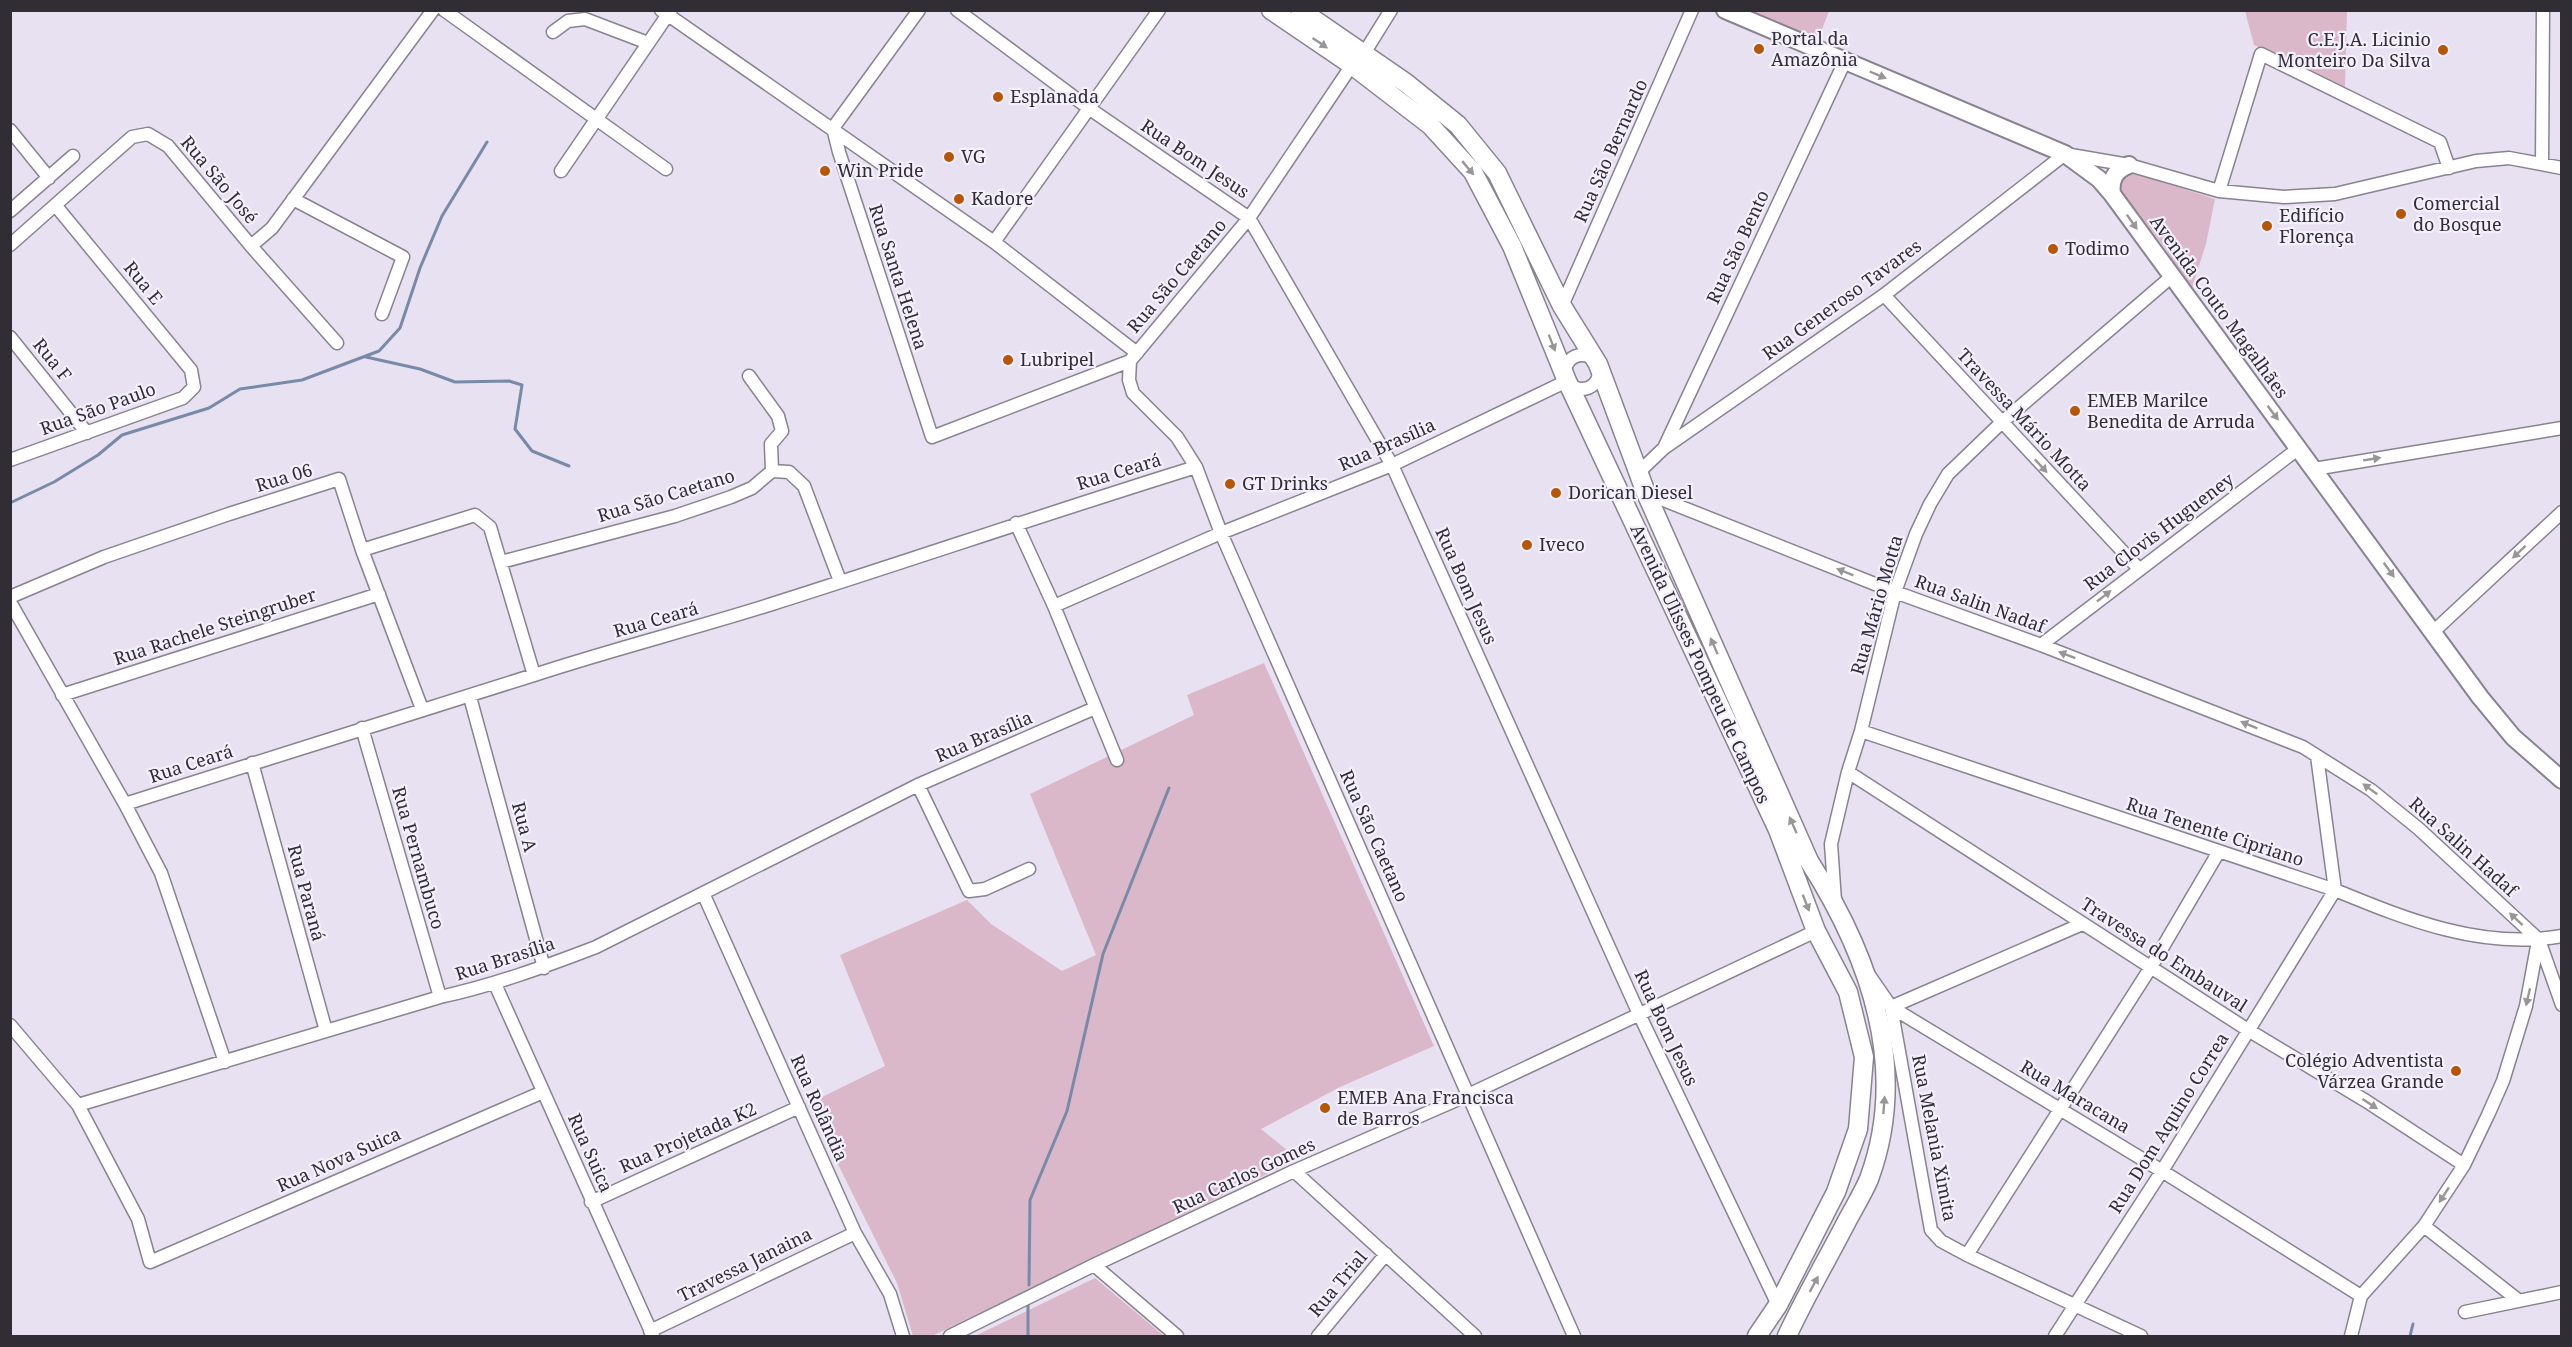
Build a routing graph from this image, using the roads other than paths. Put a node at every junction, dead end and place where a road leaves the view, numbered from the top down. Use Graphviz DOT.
graph roads {
  1 [pos="433,10"];
  2 [pos="444,10"];
  3 [pos="919,10"];
  4 [pos="957,10"];
  5 [pos="1159,10"];
  6 [pos="1271,10"];
  7 [pos="1300,10"];
  8 [pos="1391,10"];
  9 [pos="1692,10"];
  10 [pos="1725,10"];
  11 [pos="2543,10"];
  12 [pos="666,12"];
  13 [pos="553,32"];
  14 [pos="648,43"];
  15 [pos="1358,60"];
  16 [pos="1845,61"];
  17 [pos="1090,109"];
  18 [pos="595,119"];
  19 [pos="833,128"];
  20 [pos="10,130"];
  21 [pos="2065,154"];
  22 [pos="73,156"];
  23 [pos="2542,164"];
  24 [pos="2129,165"];
  25 [pos="666,168"];
  26 [pos="2449,168"];
  27 [pos="2562,168"];
  28 [pos="561,171"];
  29 [pos="49,178"];
  30 [pos="2219,191"];
  31 [pos="2112,194"];
  32 [pos="293,200"];
  33 [pos="56,206"];
  34 [pos="10,210"];
  35 [pos="1249,218"];
  36 [pos="994,242"];
  37 [pos="10,244"];
  38 [pos="251,246"];
  39 [pos="2171,277"];
  40 [pos="1884,295"];
  41 [pos="1563,306"];
  42 [pos="382,314"];
  43 [pos="10,337"];
  44 [pos="337,343"];
  45 [pos="1134,357"];
  46 [pos="1598,364"];
  47 [pos="749,376"];
  48 [pos="1567,381"];
  49 [pos="194,387"];
  50 [pos="2001,423"];
  51 [pos="2562,428"];
  52 [pos="87,433"];
  53 [pos="932,437"];
  54 [pos="1664,448"];
  55 [pos="2299,448"];
  56 [pos="10,460"];
  57 [pos="1392,465"];
  58 [pos="1196,467"];
  59 [pos="2314,469"];
  60 [pos="772,471"];
  61 [pos="1638,472"];
  62 [pos="1646,493"];
  63 [pos="2562,512"];
  64 [pos="1016,523"];
  65 [pos="1221,533"];
  66 [pos="362,550"];
  67 [pos="501,562"];
  68 [pos="2139,569"];
  69 [pos="840,581"];
  70 [pos="1895,592"];
  71 [pos="379,594"];
  72 [pos="10,597"];
  73 [pos="10,602"];
  74 [pos="1054,606"];
  75 [pos="2433,632"];
  76 [pos="2041,645"];
  77 [pos="534,675"];
  78 [pos="62,694"];
  79 [pos="470,697"];
  80 [pos="1095,708"];
  81 [pos="422,709"];
  82 [pos="362,728"];
  83 [pos="1861,731"];
  84 [pos="2303,747"];
  85 [pos="2317,756"];
  86 [pos="1117,760"];
  87 [pos="252,764"];
  88 [pos="1848,772"];
  89 [pos="2562,780"];
  90 [pos="918,785"];
  91 [pos="125,804"];
  92 [pos="1831,844"];
  93 [pos="2218,853"];
  94 [pos="1809,861"];
  95 [pos="1029,869"];
  96 [pos="2335,890"];
  97 [pos="704,893"];
  98 [pos="1835,902"];
  99 [pos="2082,924"];
  100 [pos="1816,931"];
  101 [pos="2562,936"];
  102 [pos="2539,940"];
  103 [pos="2151,967"];
  104 [pos="544,968"];
  105 [pos="1864,971"];
  106 [pos="495,984"];
  107 [pos="440,998"];
  108 [pos="2562,1005"];
  109 [pos="1892,1007"];
  110 [pos="1640,1014"];
  111 [pos="10,1025"];
  112 [pos="2248,1030"];
  113 [pos="326,1031"];
  114 [pos="225,1062"];
  115 [pos="543,1092"];
  116 [pos="1468,1095"];
  117 [pos="78,1105"];
  118 [pos="799,1107"];
  119 [pos="2059,1109"];
  120 [pos="2464,1164"];
  121 [pos="1294,1171"];
  122 [pos="2162,1171"];
  123 [pos="591,1202"];
  124 [pos="2424,1226"];
  125 [pos="855,1233"];
  126 [pos="1386,1254"];
  127 [pos="1967,1255"];
  128 [pos="1094,1265"];
  129 [pos="2562,1292"];
  130 [pos="2361,1296"];
  131 [pos="2518,1300"];
  132 [pos="2075,1304"];
  133 [pos="1778,1305"];
  134 [pos="2465,1312"];
  135 [pos="652,1334"];
  136 [pos="1788,1334"];
  137 [pos="903,1336"];
  138 [pos="950,1336"];
  139 [pos="1177,1336"];
  140 [pos="1318,1336"];
  141 [pos="1475,1336"];
  142 [pos="1574,1336"];
  143 [pos="1757,1336"];
  144 [pos="2055,1336"];
  145 [pos="2141,1336"];
  146 [pos="2351,1336"];
  1 -- 32 [label="street, Rua São José"];
  2 -- 18 [label="street"];
  3 -- 19 [label="street"];
  4 -- 17 [label="street, Rua Bom Jesus"];
  5 -- 17 [label="street"];
  6 -- 15 [label="main road, Avenida Ulisses Pompeu de Campos, one-way"];
  7 -- 15 [label="main road, Avenida Ulisses Pompeu de Campos"];
  8 -- 15 [label="street, Rua São Caetano"];
  9 -- 41 [label="street, Rua São Bernardo"];
  10 -- 16 [label="main road, Avenida Couto Magalhães"];
  11 -- 23 [label="street"];
  12 -- 14 [label="street"];
  12 -- 19 [label="street"];
  13 -- 14 [label="street"];
  14 -- 18 [label="street"];
  15 -- 35 [label="street, Rua São Caetano"];
  15 -- 41 [label="main road, Avenida Ulisses Pompeu de Campos"];
  15 -- 48 [label="main road, Avenida Ulisses Pompeu de Campos, one-way"];
  16 -- 21 [label="main road, Avenida Couto Magalhães, one-way"];
  16 -- 54 [label="street, Rua São Bento"];
  17 -- 35 [label="street, Rua Bom Jesus"];
  17 -- 36 [label="street"];
  18 -- 25 [label="street"];
  18 -- 28 [label="street"];
  19 -- 36 [label="street"];
  19 -- 53 [label="street, Rua Santa Helena"];
  20 -- 29 [label="street"];
  21 -- 24 [label="street"];
  21 -- 31 [label="main road, Avenida Couto Magalhães"];
  21 -- 40 [label="street, Rua Generoso Tavares"];
  22 -- 29 [label="street"];
  23 -- 26 [label="street"];
  23 -- 27 [label="street"];
  24 -- 30 [label="street"];
  24 -- 31 [label="main road"];
  26 -- 30 [label="street"];
  26 -- 30 [label="street"];
  29 -- 34 [label="street"];
  31 -- 39 [label="main road, Avenida Couto Magalhães, one-way"];
  32 -- 38 [label="street, Rua São José"];
  32 -- 42 [label="street"];
  33 -- 37 [label="street, Rua São José"];
  33 -- 38 [label="street, Rua São José"];
  33 -- 49 [label="street, Rua E"];
  35 -- 45 [label="street, Rua São Caetano"];
  35 -- 57 [label="street, Rua Bom Jesus"];
  36 -- 45 [label="street"];
  38 -- 44 [label="street"];
  39 -- 50 [label="street, Rua Mário Motta"];
  39 -- 55 [label="main road, Avenida Couto Magalhães, one-way"];
  40 -- 50 [label="street, Travessa Mário Motta"];
  40 -- 54 [label="street, Rua Generoso Tavares"];
  41 -- 46 [label="main road, Avenida Ulisses Pompeu de Campos"];
  43 -- 52 [label="street, Rua F"];
  45 -- 53 [label="street, Rua São Caetano"];
  45 -- 58 [label="street, Rua São Caetano"];
  46 -- 48 [label="street"];
  46 -- 48 [label="street"];
  46 -- 61 [label="main road, Avenida Ulisses Pompeu de Campos"];
  47 -- 60 [label="street"];
  48 -- 57 [label="street, Rua Brasília"];
  48 -- 100 [label="main road, Avenida Ulisses Pompeu de Campos, one-way"];
  49 -- 52 [label="street, Rua São Paulo"];
  50 -- 68 [label="street, Travessa Mário Motta, one-way"];
  50 -- 70 [label="street, Rua Mário Motta"];
  59 -- 51 [label="street, one-way"];
  52 -- 56 [label="street, Rua São Paulo"];
  54 -- 61 [label="street, Rua Generoso Tavares"];
  55 -- 59 [label="main road, Avenida Couto Magalhães"];
  55 -- 68 [label="street, Rua Clovis Hugueney"];
  57 -- 65 [label="street, Rua Brasília"];
  57 -- 110 [label="street, Rua Bom Jesus"];
  58 -- 64 [label="street, Rua Ceará"];
  58 -- 65 [label="street, Rua São Caetano"];
  59 -- 75 [label="main road, Avenida Couto Magalhães, one-way"];
  60 -- 67 [label="street, Rua São Caetano"];
  60 -- 69 [label="street"];
  61 -- 62 [label="main road, Avenida Ulisses Pompeu de Campos"];
  70 -- 62 [label="street, Rua Salin Nadaf, one-way"];
  94 -- 62 [label="main road, Avenida Ulisses Pompeu de Campos, one-way"];
  63 -- 75 [label="street, one-way"];
  64 -- 69 [label="street, Rua Ceará"];
  64 -- 74 [label="street"];
  65 -- 74 [label="street, Rua Brasília"];
  65 -- 116 [label="street, Rua São Caetano"];
  66 -- 67 [label="street"];
  66 -- 71 [label="street, Rua 06"];
  66 -- 72 [label="street, Rua 06"];
  67 -- 77 [label="street"];
  76 -- 68 [label="street, Rua Clovis Hugueney, one-way"];
  69 -- 77 [label="street, Rua Ceará"];
  70 -- 76 [label="street, Rua Salin Nadaf"];
  70 -- 83 [label="street, Rua Mário Motta"];
  71 -- 78 [label="street, Rua Rachele Steingruber"];
  71 -- 81 [label="street, Rua 06"];
  73 -- 78 [label="street"];
  74 -- 80 [label="street"];
  75 -- 89 [label="main road, Avenida Couto Magalhães"];
  84 -- 76 [label="street, Rua Salin Nadaf, one-way"];
  77 -- 79 [label="street, Rua Ceará"];
  78 -- 91 [label="street"];
  79 -- 81 [label="street, Rua Ceará"];
  79 -- 104 [label="street, Rua A"];
  80 -- 86 [label="street"];
  80 -- 90 [label="street, Rua Brasília"];
  81 -- 82 [label="street, Rua Ceará"];
  82 -- 87 [label="street, Rua Ceará"];
  82 -- 107 [label="street, Rua Pernambuco"];
  83 -- 88 [label="street, Rua Mário Motta"];
  83 -- 93 [label="street, Rua Tenente Cipriano"];
  84 -- 85 [label="street, Rua Salin Hadaf"];
  85 -- 96 [label="street"];
  102 -- 85 [label="street, Rua Salin Hadaf, one-way"];
  87 -- 91 [label="street, Rua Ceará"];
  87 -- 113 [label="street, Rua Paraná"];
  88 -- 92 [label="street, Rua Mário Motta"];
  88 -- 99 [label="street, Travessa do Embauval"];
  90 -- 95 [label="street"];
  90 -- 97 [label="street, Rua Brasília"];
  91 -- 114 [label="street"];
  92 -- 94 [label="street"];
  92 -- 98 [label="street, Rua Mário Motta"];
  93 -- 96 [label="street, Rua Tenente Cipriano"];
  93 -- 103 [label="street"];
  94 -- 98 [label="main road, Avenida Ulisses Pompeu de Campos"];
  96 -- 102 [label="street, Rua Tenente Cipriano"];
  96 -- 112 [label="street, Rua Dom Aquino Correa"];
  97 -- 104 [label="street, Rua Brasília"];
  97 -- 118 [label="street, Rua Rolândia"];
  98 -- 100 [label="main road"];
  98 -- 105 [label="main road, Avenida Ulisses Pompeu de Campos"];
  99 -- 103 [label="street, Travessa do Embauval"];
  99 -- 109 [label="street"];
  100 -- 110 [label="street, Rua Carlos Gomes"];
  100 -- 133 [label="main road, Avenida Ulisses Pompeu de Campos"];
  101 -- 102 [label="street, Rua Tenente Cipriano"];
  102 -- 108 [label="street, Rua Salin Hadaf"];
  102 -- 120 [label="street, one-way"];
  103 -- 112 [label="street, Travessa do Embauval"];
  103 -- 119 [label="street"];
  104 -- 106 [label="street, Rua Brasília"];
  105 -- 109 [label="street, Rua Melania Ximita"];
  136 -- 105 [label="main road, Avenida Ulisses Pompeu de Campos, one-way"];
  106 -- 107 [label="street, Rua Brasília"];
  106 -- 115 [label="street, Rua Suica"];
  107 -- 113 [label="street, Rua Brasília"];
  109 -- 119 [label="street, Rua Maracana"];
  109 -- 127 [label="street, Rua Melania Ximita"];
  110 -- 116 [label="street, Rua Carlos Gomes"];
  110 -- 133 [label="street, Rua Bom Jesus"];
  111 -- 117 [label="street"];
  112 -- 120 [label="street, Travessa do Embauval, one-way"];
  112 -- 122 [label="street, Rua Dom Aquino Correa"];
  113 -- 114 [label="street, Rua Brasília"];
  114 -- 117 [label="street, Rua Brasília"];
  115 -- 117 [label="street, Rua Nova Suica"];
  115 -- 123 [label="street, Rua Suica"];
  116 -- 121 [label="street, Rua Carlos Gomes"];
  116 -- 142 [label="street, Rua São Caetano"];
  118 -- 123 [label="street, Rua Projetada K2"];
  118 -- 125 [label="street, Rua Rolândia"];
  119 -- 122 [label="street, Rua Maracana"];
  119 -- 127 [label="street"];
  120 -- 124 [label="street, one-way"];
  121 -- 126 [label="street"];
  121 -- 128 [label="street, Rua Carlos Gomes"];
  122 -- 130 [label="street, Rua Maracana"];
  122 -- 132 [label="street, Rua Dom Aquino Correa"];
  123 -- 135 [label="street, Rua Suica"];
  124 -- 130 [label="street"];
  124 -- 131 [label="street"];
  125 -- 135 [label="street, Travessa Janaina"];
  125 -- 137 [label="street, Rua Rolândia"];
  126 -- 140 [label="street, Rua Trial"];
  126 -- 141 [label="street"];
  127 -- 132 [label="street, Rua Melania Ximita"];
  128 -- 138 [label="street, Rua Carlos Gomes"];
  128 -- 139 [label="street"];
  129 -- 131 [label="street"];
  130 -- 146 [label="street"];
  131 -- 134 [label="street"];
  132 -- 144 [label="street, Rua Dom Aquino Correa"];
  132 -- 145 [label="street, Rua Melania Ximita"];
  133 -- 136 [label="main road"];
  133 -- 143 [label="main road, Avenida Ulisses Pompeu de Campos"];
}
